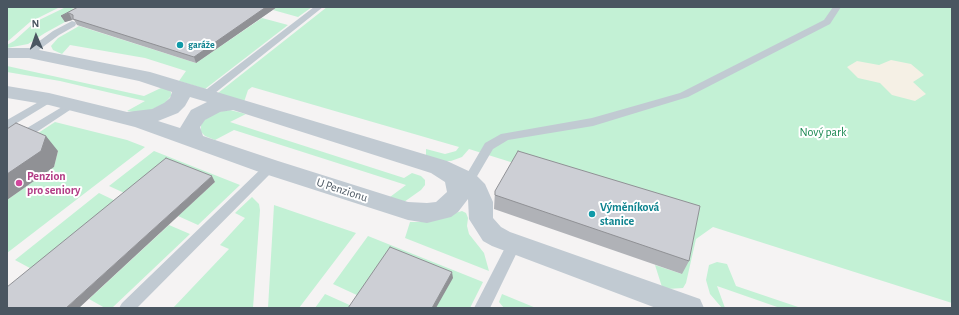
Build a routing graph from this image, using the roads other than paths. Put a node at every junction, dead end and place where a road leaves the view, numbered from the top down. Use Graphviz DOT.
graph roads {
  1 [pos="319,7"];
  2 [pos="837,7"];
  3 [pos="72,24"];
  4 [pos="7,53"];
  5 [pos="30,53"];
  6 [pos="176,86"];
  7 [pos="211,91"];
  8 [pos="7,92"];
  9 [pos="49,99"];
  10 [pos="72,104"];
  11 [pos="234,104"];
  12 [pos="124,117"];
  13 [pos="7,125"];
  14 [pos="195,141"];
  15 [pos="7,146"];
  16 [pos="270,167"];
  17 [pos="457,176"];
  18 [pos="514,244"];
  19 [pos="127,308"];
  20 [pos="482,308"];
  21 [pos="690,308"];
  1 -- 7 [label="lane"];
  2 -- 17 [label="lane"];
  3 -- 5 [label="lane"];
  4 -- 5 [label="street"];
  5 -- 6 [label="street"];
  6 -- 11 [label="street"];
  6 -- 12 [label="street"];
  8 -- 9 [label="street"];
  9 -- 10 [label="street"];
  9 -- 13 [label="lane"];
  10 -- 12 [label="street"];
  10 -- 15 [label="lane"];
  11 -- 14 [label="street"];
  11 -- 17 [label="street"];
  12 -- 14 [label="street, U Penzionu"];
  14 -- 16 [label="street, U Penzionu"];
  16 -- 17 [label="street, U Penzionu"];
  16 -- 19 [label="lane"];
  17 -- 18 [label="street"];
  18 -- 20 [label="lane"];
  18 -- 21 [label="street"];
}
